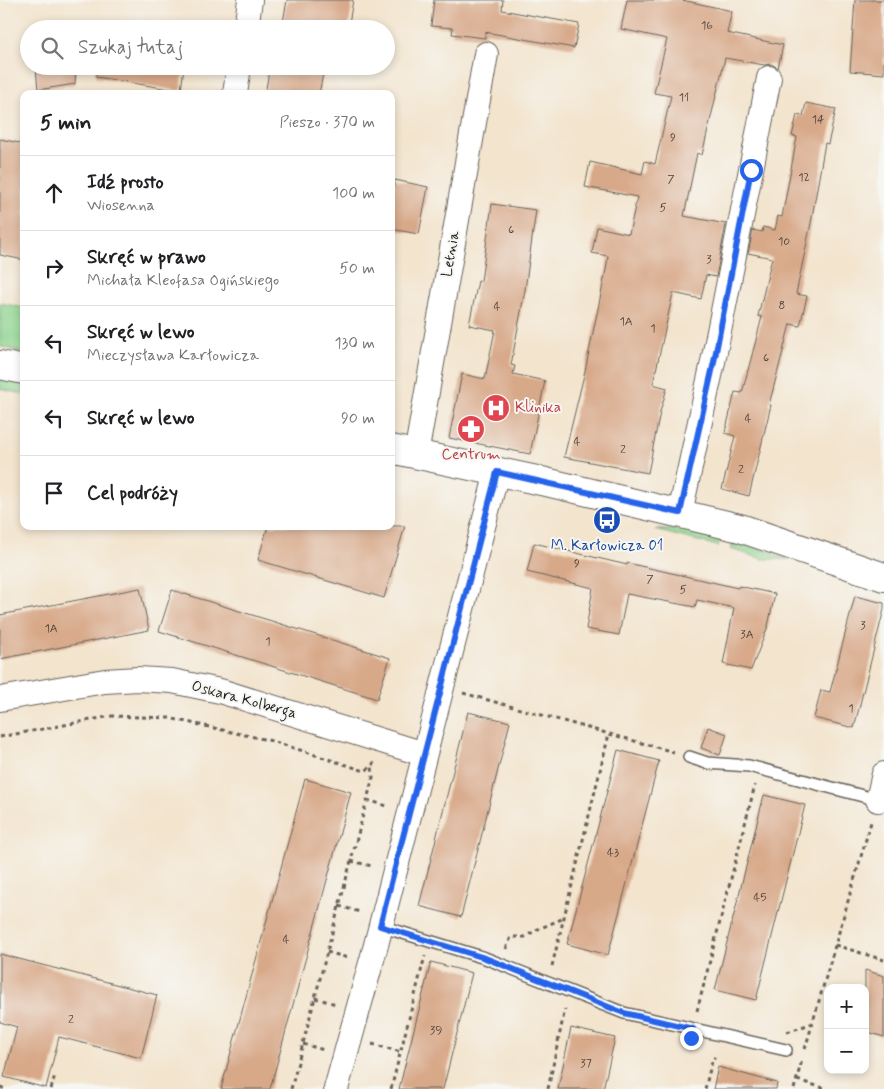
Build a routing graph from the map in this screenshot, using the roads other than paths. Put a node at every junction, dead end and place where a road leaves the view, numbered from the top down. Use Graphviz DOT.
graph roads {
  1 [pos="250,0"];
  2 [pos="247,20"];
  3 [pos="486,54"];
  4 [pos="238,75"];
  5 [pos="769,78"];
  6 [pos="236,90"];
  7 [pos="0,365"];
  8 [pos="20,369"];
  9 [pos="404,452"];
  10 [pos="497,472"];
  11 [pos="680,513"];
  12 [pos="884,577"];
  13 [pos="0,699"];
  14 [pos="424,754"];
  15 [pos="689,757"];
  16 [pos="884,774"];
  17 [pos="878,800"];
  18 [pos="380,926"];
  19 [pos="786,1050"];
  20 [pos="336,1089"];
  1 -- 2 [label="street"];
  3 -- 9 [label="street, Letnia"];
  4 -- 6 [label="street"];
  5 -- 11 [label="street"];
  7 -- 8 [label="street"];
  9 -- 10 [label="street"];
  10 -- 11 [label="street"];
  10 -- 14 [label="street"];
  11 -- 12 [label="street"];
  13 -- 14 [label="street, Oskara Kolberga"];
  14 -- 18 [label="street"];
  15 -- 17 [label="lane"];
  16 -- 17 [label="street"];
  18 -- 19 [label="lane"];
  18 -- 20 [label="street"];
}
